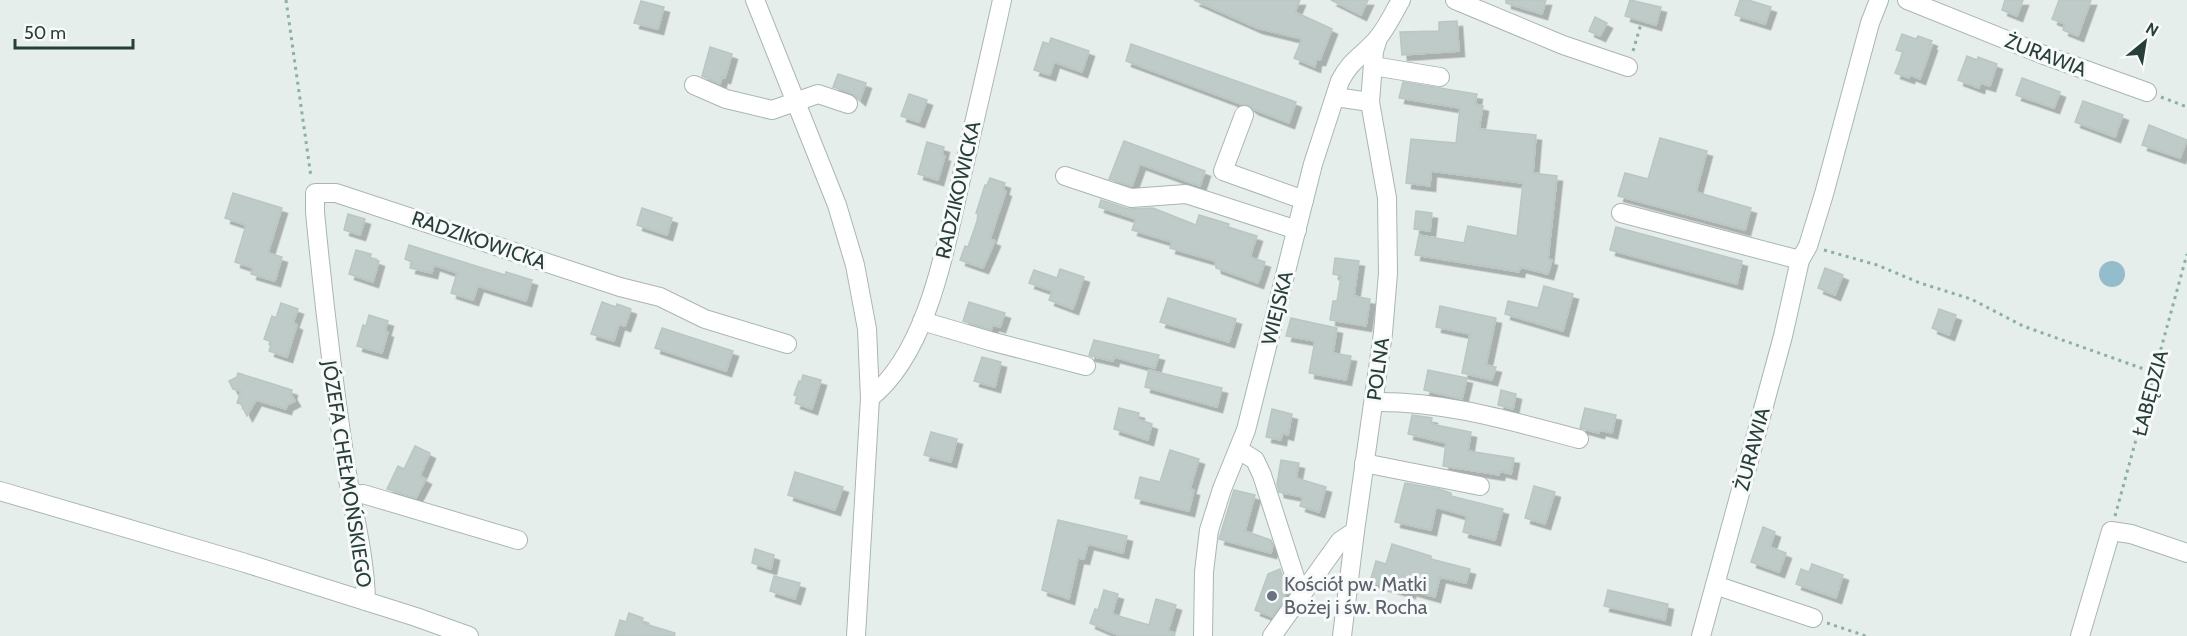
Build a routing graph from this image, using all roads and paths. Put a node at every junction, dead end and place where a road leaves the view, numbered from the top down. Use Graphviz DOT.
graph roads {
  1 [pos="286,0"];
  2 [pos="755,0"];
  3 [pos="1002,0"];
  4 [pos="1401,0"];
  5 [pos="1455,0"];
  6 [pos="1879,0"];
  7 [pos="1906,0"];
  8 [pos="1641,24"];
  9 [pos="1378,38"];
  10 [pos="1372,66"];
  11 [pos="1628,67"];
  12 [pos="1440,77"];
  13 [pos="694,85"];
  14 [pos="2147,92"];
  15 [pos="1335,97"];
  16 [pos="796,102"];
  17 [pos="1370,102"];
  18 [pos="848,104"];
  19 [pos="2187,107"];
  20 [pos="1244,115"];
  21 [pos="1065,176"];
  22 [pos="315,193"];
  23 [pos="1304,200"];
  24 [pos="1621,213"];
  25 [pos="1297,230"];
  26 [pos="1804,253"];
  27 [pos="2187,254"];
  28 [pos="922,321"];
  29 [pos="787,344"];
  30 [pos="1086,366"];
  31 [pos="2155,373"];
  32 [pos="870,398"];
  33 [pos="1374,402"];
  34 [pos="1579,439"];
  35 [pos="1239,450"];
  36 [pos="1364,463"];
  37 [pos="1480,486"];
  38 [pos="0,491"];
  39 [pos="351,495"];
  40 [pos="1354,531"];
  41 [pos="2111,531"];
  42 [pos="518,540"];
  43 [pos="2187,553"];
  44 [pos="1715,585"];
  45 [pos="1301,596"];
  46 [pos="366,601"];
  47 [pos="1813,618"];
  48 [pos="468,636"];
  49 [pos="856,636"];
  50 [pos="1203,636"];
  51 [pos="1272,636"];
  52 [pos="1342,636"];
  53 [pos="1701,636"];
  54 [pos="1866,636"];
  55 [pos="2080,636"];
  1 -- 22 [label="path"];
  2 -- 16 [label="street"];
  3 -- 28 [label="street, RADZIKOWICKA"];
  4 -- 9 [label="street, WIEJSKA"];
  5 -- 11 [label="street"];
  6 -- 26 [label="street, ŻURAWIA"];
  7 -- 14 [label="street, ŻURAWIA"];
  8 -- 11 [label="path"];
  9 -- 10 [label="street, POLNA"];
  9 -- 15 [label="street, WIEJSKA"];
  10 -- 12 [label="street"];
  10 -- 17 [label="street, POLNA"];
  13 -- 16 [label="street"];
  14 -- 19 [label="path"];
  15 -- 17 [label="street"];
  15 -- 23 [label="street, WIEJSKA"];
  16 -- 18 [label="street"];
  16 -- 32 [label="street"];
  17 -- 33 [label="street, POLNA"];
  20 -- 23 [label="street"];
  21 -- 25 [label="street"];
  22 -- 29 [label="street, RADZIKOWICKA"];
  22 -- 39 [label="street, JÓZEFA CHEŁMOŃSKIEGO"];
  23 -- 25 [label="street, WIEJSKA"];
  24 -- 26 [label="street"];
  25 -- 35 [label="street, WIEJSKA"];
  26 -- 31 [label="path"];
  26 -- 44 [label="street, ŻURAWIA"];
  27 -- 31 [label="path, ŁABĘDZIA"];
  28 -- 30 [label="street"];
  28 -- 32 [label="street, RADZIKOWICKA"];
  31 -- 41 [label="path, ŁABĘDZIA"];
  32 -- 49 [label="street"];
  33 -- 34 [label="street"];
  33 -- 36 [label="street, POLNA"];
  35 -- 45 [label="street"];
  35 -- 50 [label="street, WIEJSKA"];
  36 -- 37 [label="street"];
  36 -- 40 [label="street, POLNA"];
  38 -- 46 [label="street"];
  39 -- 42 [label="street"];
  39 -- 46 [label="street, JÓZEFA CHEŁMOŃSKIEGO"];
  40 -- 45 [label="street"];
  40 -- 52 [label="street, POLNA"];
  41 -- 43 [label="street"];
  41 -- 55 [label="street"];
  44 -- 47 [label="street"];
  44 -- 53 [label="street, ŻURAWIA"];
  45 -- 51 [label="street"];
  46 -- 48 [label="street, JÓZEFA CHEŁMOŃSKIEGO"];
  47 -- 54 [label="path"];
}
